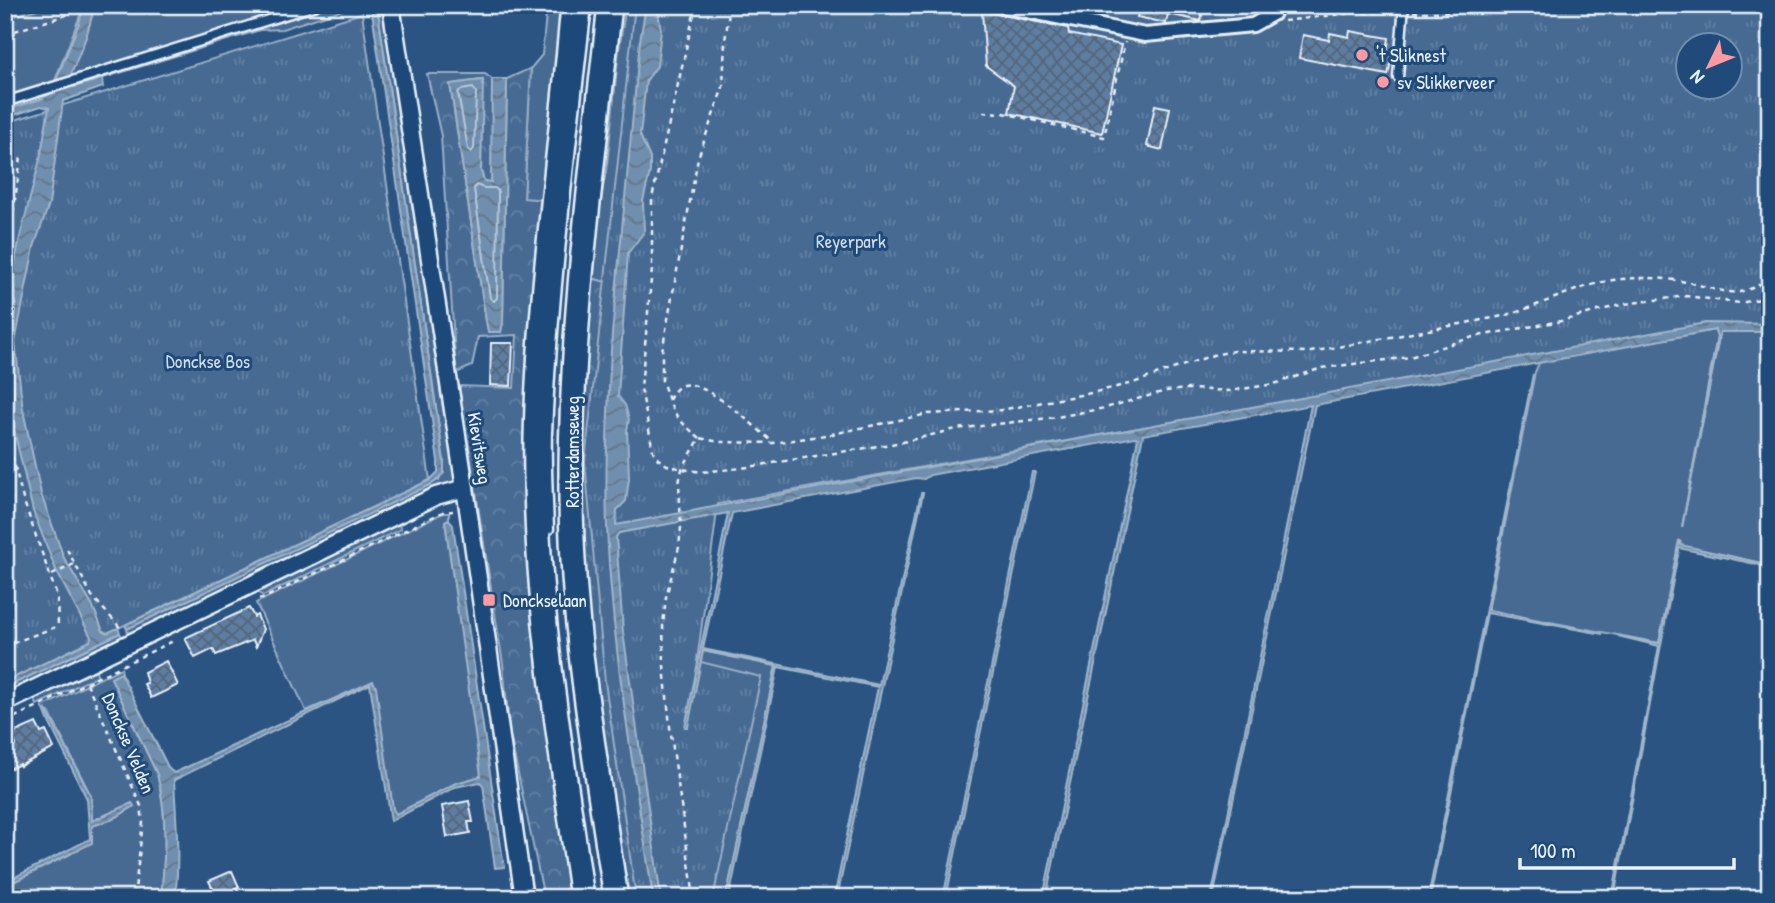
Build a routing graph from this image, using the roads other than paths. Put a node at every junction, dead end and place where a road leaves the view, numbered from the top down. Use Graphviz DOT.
graph roads {
  1 [pos="316,5"];
  2 [pos="391,5"];
  3 [pos="573,5"];
  4 [pos="587,5"];
  5 [pos="610,5"];
  6 [pos="998,5"];
  7 [pos="1404,5"];
  8 [pos="1279,9"];
  9 [pos="1398,77"];
  10 [pos="5,103"];
  11 [pos="465,488"];
  12 [pos="550,543"];
  13 [pos="552,594"];
  14 [pos="557,645"];
  15 [pos="560,671"];
  16 [pos="5,703"];
  17 [pos="524,898"];
  18 [pos="582,898"];
  19 [pos="592,898"];
  20 [pos="616,898"];
  1 -- 10 [label="lane"];
  2 -- 11 [label="street, Kievitsweg"];
  3 -- 18 [label="main road, Rotterdamseweg"];
  4 -- 12 [label="lane, Rotterdamseweg"];
  5 -- 20 [label="main road, Rotterdamseweg"];
  6 -- 8 [label="street"];
  7 -- 9 [label="lane"];
  11 -- 16 [label="street"];
  11 -- 17 [label="street, Kievitsweg"];
  13 -- 14 [label="lane"];
  15 -- 19 [label="lane"];
}
